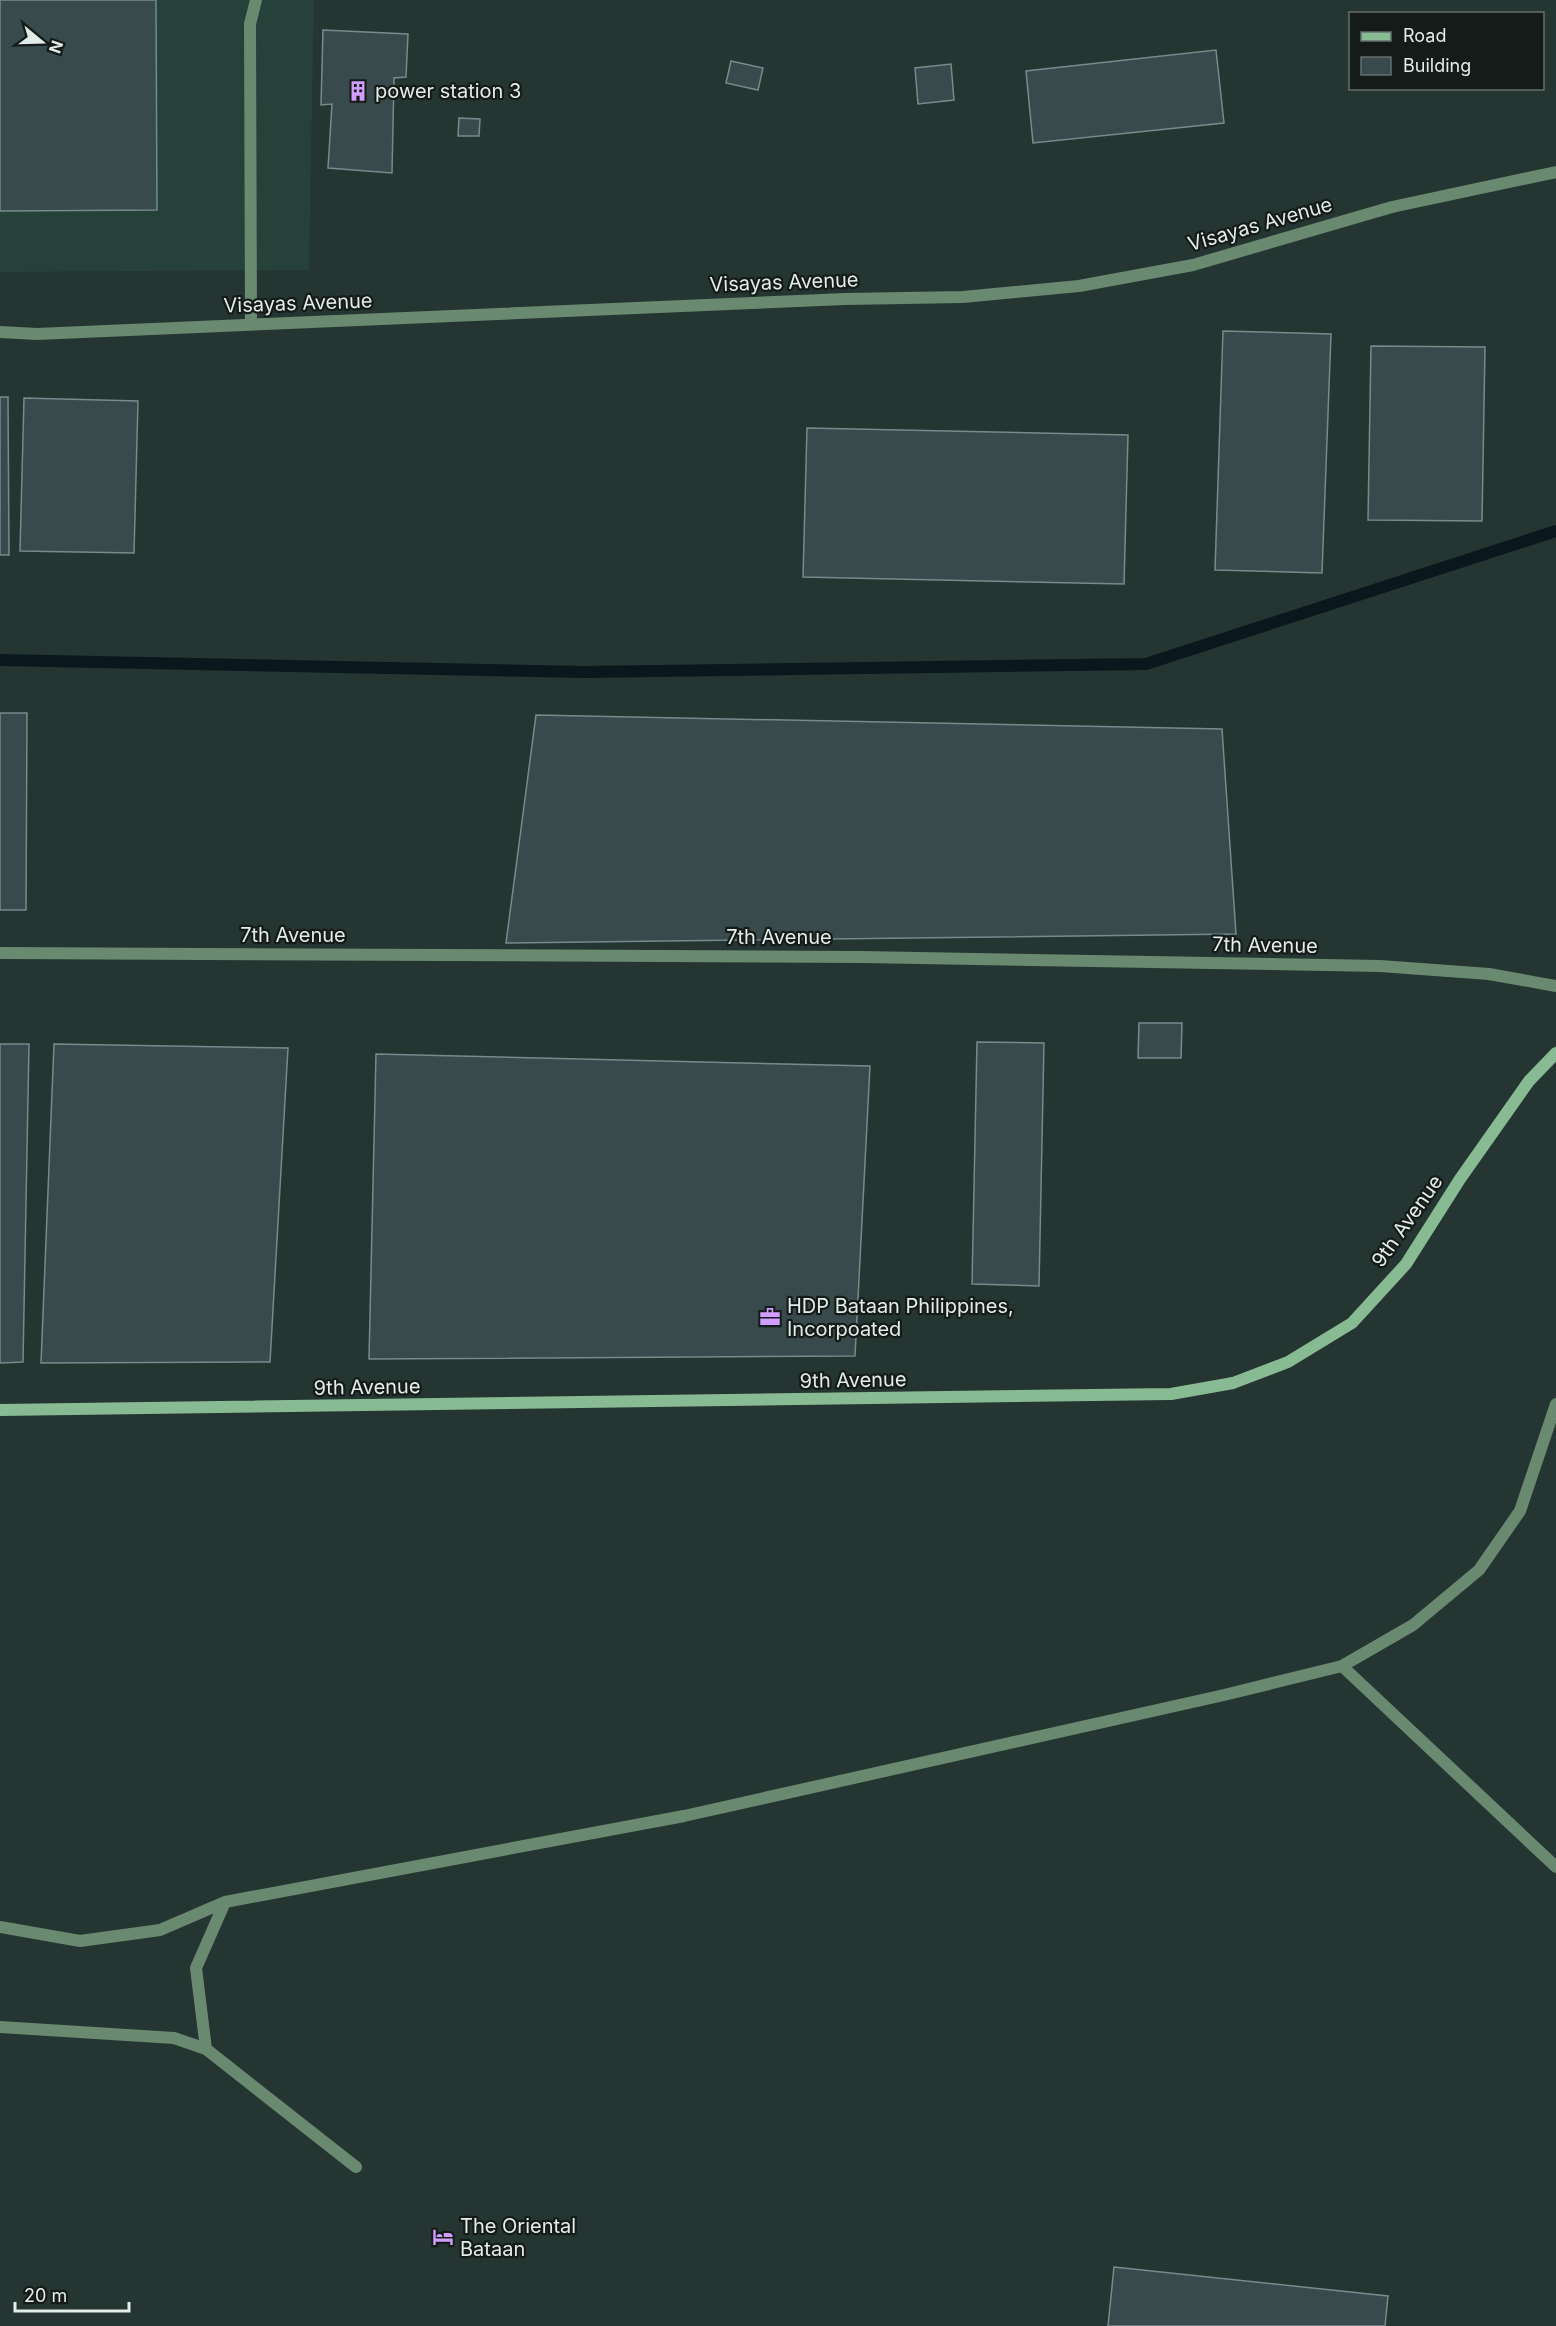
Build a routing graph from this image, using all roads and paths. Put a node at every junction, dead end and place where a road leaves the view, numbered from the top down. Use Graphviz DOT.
graph roads {
  1 [pos="256,0"];
  2 [pos="1556,172"];
  3 [pos="252,324"];
  4 [pos="0,332"];
  5 [pos="0,953"];
  6 [pos="1556,986"];
  7 [pos="1556,1053"];
  8 [pos="1556,1404"];
  9 [pos="0,1410"];
  10 [pos="1342,1666"];
  11 [pos="1556,1867"];
  12 [pos="225,1902"];
  13 [pos="0,1927"];
  14 [pos="0,2026"];
  15 [pos="206,2049"];
  16 [pos="356,2167"];
  1 -- 3 [label="street"];
  2 -- 3 [label="street, Visayas Avenue"];
  3 -- 4 [label="street, Visayas Avenue"];
  5 -- 6 [label="street, 7th Avenue"];
  7 -- 9 [label="street, 9th Avenue"];
  8 -- 10 [label="street"];
  10 -- 11 [label="street"];
  10 -- 12 [label="street"];
  12 -- 13 [label="street"];
  12 -- 15 [label="street"];
  14 -- 15 [label="street"];
  15 -- 16 [label="street"];
}
